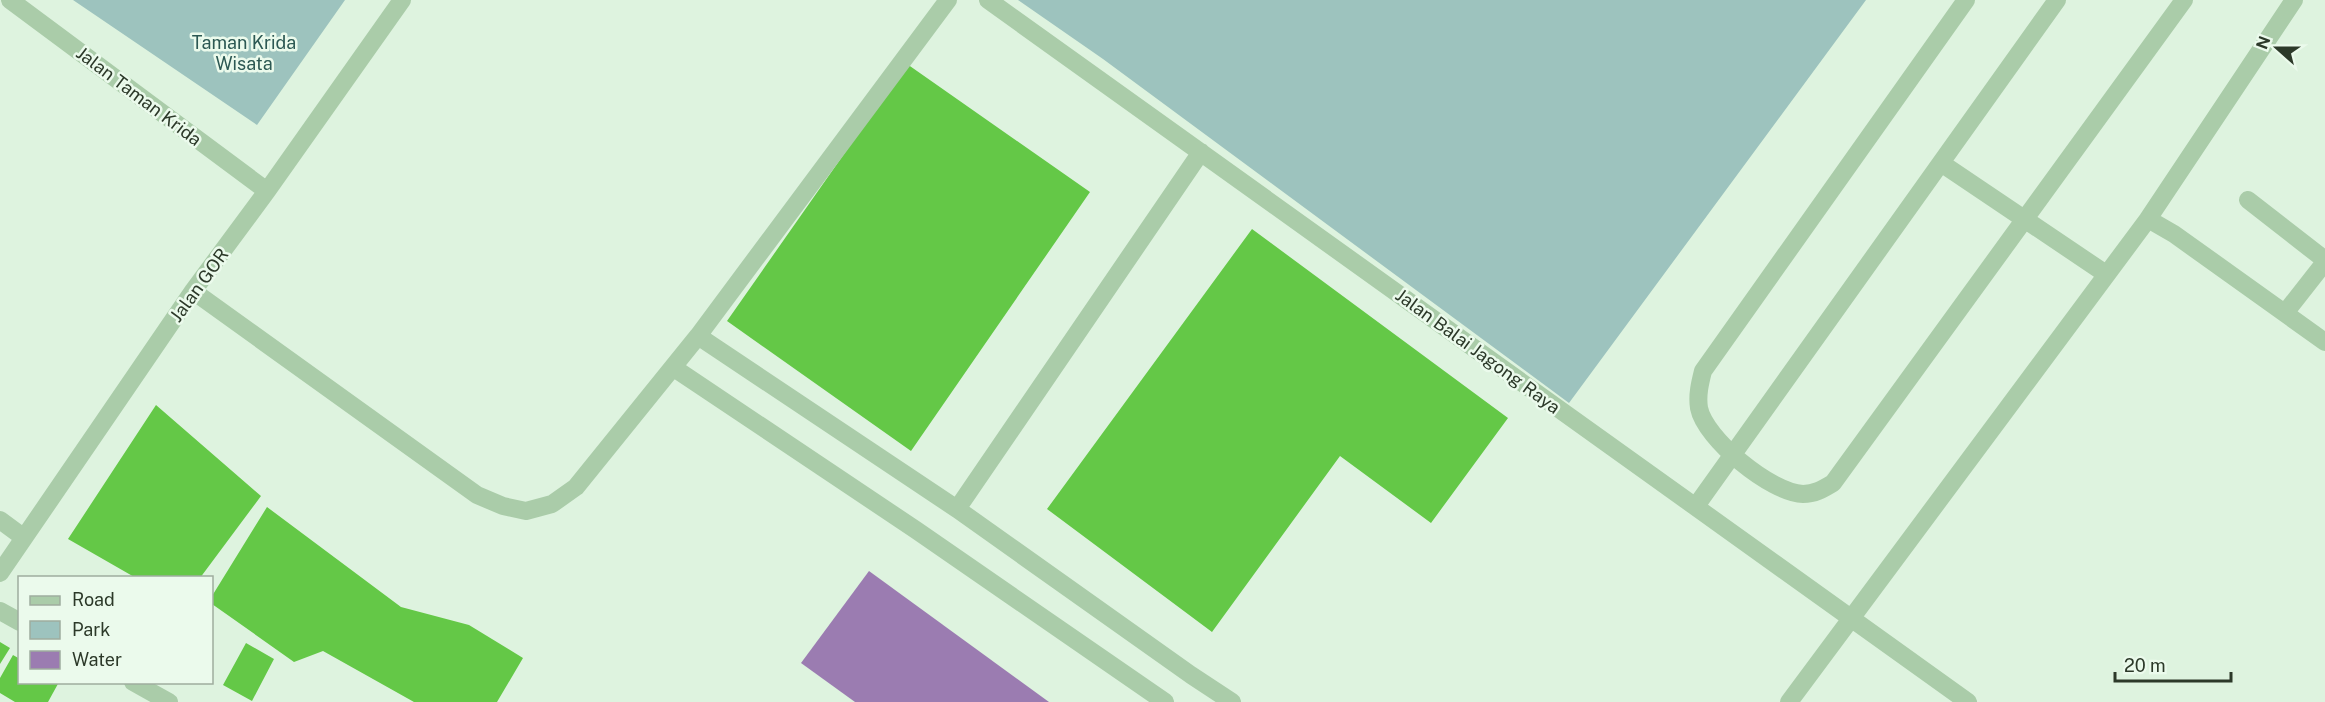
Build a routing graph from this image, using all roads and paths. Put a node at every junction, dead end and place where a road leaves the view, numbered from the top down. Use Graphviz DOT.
graph roads {
  1 [pos="10,0"];
  2 [pos="402,0"];
  3 [pos="948,0"];
  4 [pos="988,0"];
  5 [pos="1966,0"];
  6 [pos="2056,0"];
  7 [pos="2184,0"];
  8 [pos="2294,0"];
  9 [pos="1201,152"];
  10 [pos="1941,163"];
  11 [pos="267,191"];
  12 [pos="2248,200"];
  13 [pos="2024,219"];
  14 [pos="2148,219"];
  15 [pos="2325,261"];
  16 [pos="2106,274"];
  17 [pos="193,291"];
  18 [pos="2285,313"];
  19 [pos="698,336"];
  20 [pos="2325,342"];
  21 [pos="674,368"];
  22 [pos="1732,456"];
  23 [pos="1696,506"];
  24 [pos="957,509"];
  25 [pos="0,520"];
  26 [pos="23,537"];
  27 [pos="0,573"];
  28 [pos="0,611"];
  29 [pos="1851,616"];
  30 [pos="18,621"];
  31 [pos="137,684"];
  32 [pos="169,702"];
  33 [pos="1165,702"];
  34 [pos="1232,702"];
  35 [pos="1789,702"];
  36 [pos="1968,702"];
  1 -- 11 [label="street, Jalan Taman Krida"];
  2 -- 11 [label="street, Jalan GOR"];
  3 -- 19 [label="street"];
  4 -- 9 [label="street, Jalan Balai Jagong Raya"];
  5 -- 22 [label="street"];
  6 -- 10 [label="street"];
  7 -- 13 [label="street"];
  8 -- 14 [label="street"];
  9 -- 23 [label="street, Jalan Balai Jagong Raya"];
  9 -- 24 [label="street"];
  10 -- 13 [label="street"];
  10 -- 22 [label="street"];
  11 -- 17 [label="street, Jalan GOR"];
  12 -- 15 [label="street"];
  13 -- 16 [label="street"];
  13 -- 22 [label="street"];
  14 -- 16 [label="street"];
  14 -- 18 [label="street"];
  15 -- 18 [label="street"];
  16 -- 29 [label="street"];
  17 -- 21 [label="street"];
  17 -- 26 [label="street, Jalan GOR"];
  18 -- 20 [label="street"];
  19 -- 21 [label="street"];
  19 -- 24 [label="street"];
  21 -- 33 [label="street"];
  22 -- 23 [label="street"];
  23 -- 29 [label="street, Jalan Balai Jagong Raya"];
  24 -- 34 [label="street"];
  25 -- 26 [label="street"];
  26 -- 27 [label="street, Jalan GOR"];
  28 -- 30 [label="street"];
  29 -- 35 [label="street"];
  29 -- 36 [label="street, Jalan Balai Jagong Raya"];
  31 -- 32 [label="street"];
}
